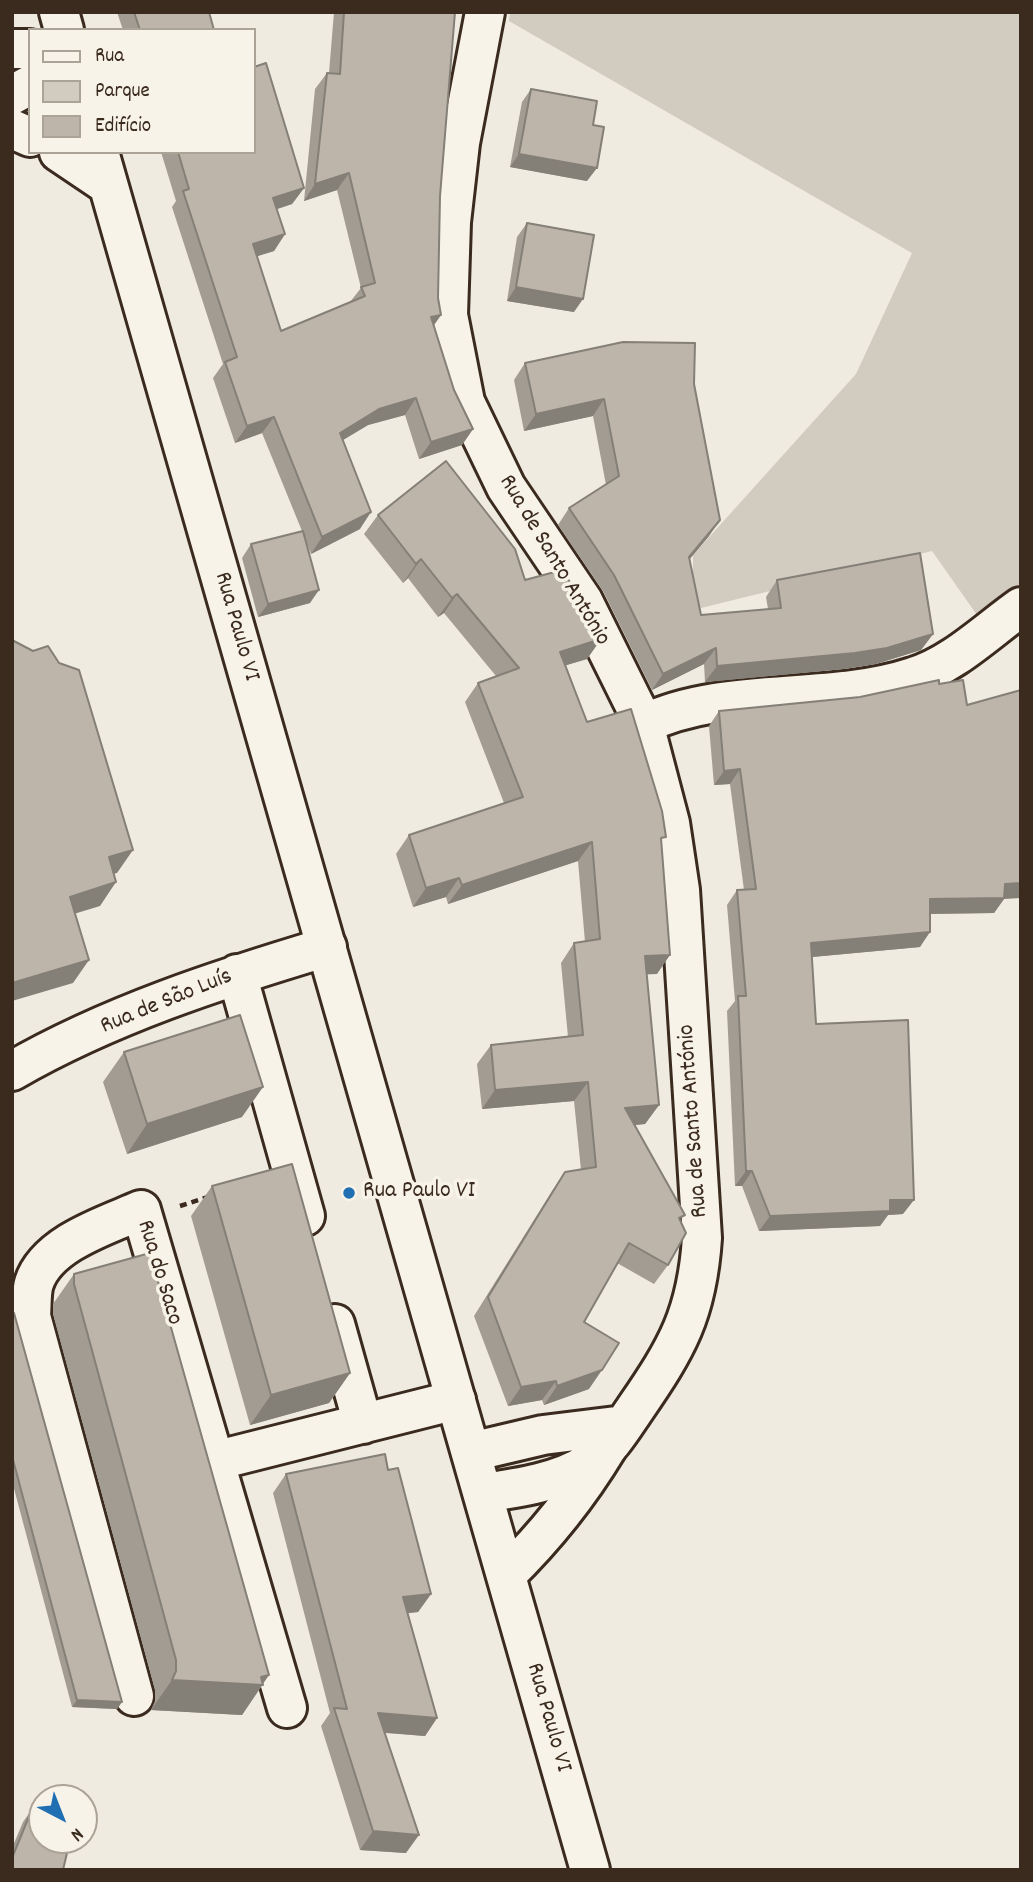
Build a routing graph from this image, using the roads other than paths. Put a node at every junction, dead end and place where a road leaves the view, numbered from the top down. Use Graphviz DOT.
graph roads {
  1 [pos="485,12"];
  2 [pos="28,86"];
  3 [pos="12,95"];
  4 [pos="64,154"];
  5 [pos="103,169"];
  6 [pos="1021,607"];
  7 [pos="644,724"];
  8 [pos="327,947"];
  9 [pos="237,974"];
  10 [pos="12,1072"];
  11 [pos="315,1251"];
  12 [pos="326,1291"];
  13 [pos="456,1399"];
  14 [pos="363,1423"];
  15 [pos="615,1437"];
  16 [pos="471,1452"];
  17 [pos="214,1461"];
  18 [pos="483,1493"];
  19 [pos="506,1575"];
  20 [pos="134,1696"];
  21 [pos="287,1708"];
  22 [pos="590,1870"];
  1 -- 7 [label="street, Rua de Santo António"];
  2 -- 3 [label="street"];
  4 -- 5 [label="street"];
  5 -- 8 [label="street, Rua Paulo VI"];
  6 -- 7 [label="street"];
  7 -- 15 [label="street, Rua de Santo António"];
  8 -- 9 [label="street, Rua de São Luís"];
  8 -- 13 [label="street, Rua Paulo VI"];
  9 -- 10 [label="street, Rua de São Luís"];
  9 -- 11 [label="street"];
  12 -- 14 [label="street"];
  13 -- 14 [label="street"];
  13 -- 16 [label="street, Rua Paulo VI"];
  14 -- 17 [label="street"];
  15 -- 16 [label="street"];
  15 -- 18 [label="street, Rua de Santo António"];
  15 -- 19 [label="street"];
  16 -- 18 [label="street, Rua Paulo VI"];
  17 -- 20 [label="street, Rua do Saco"];
  17 -- 21 [label="street, Rua do Saco"];
  18 -- 19 [label="street, Rua Paulo VI"];
  19 -- 22 [label="street, Rua Paulo VI"];
}
